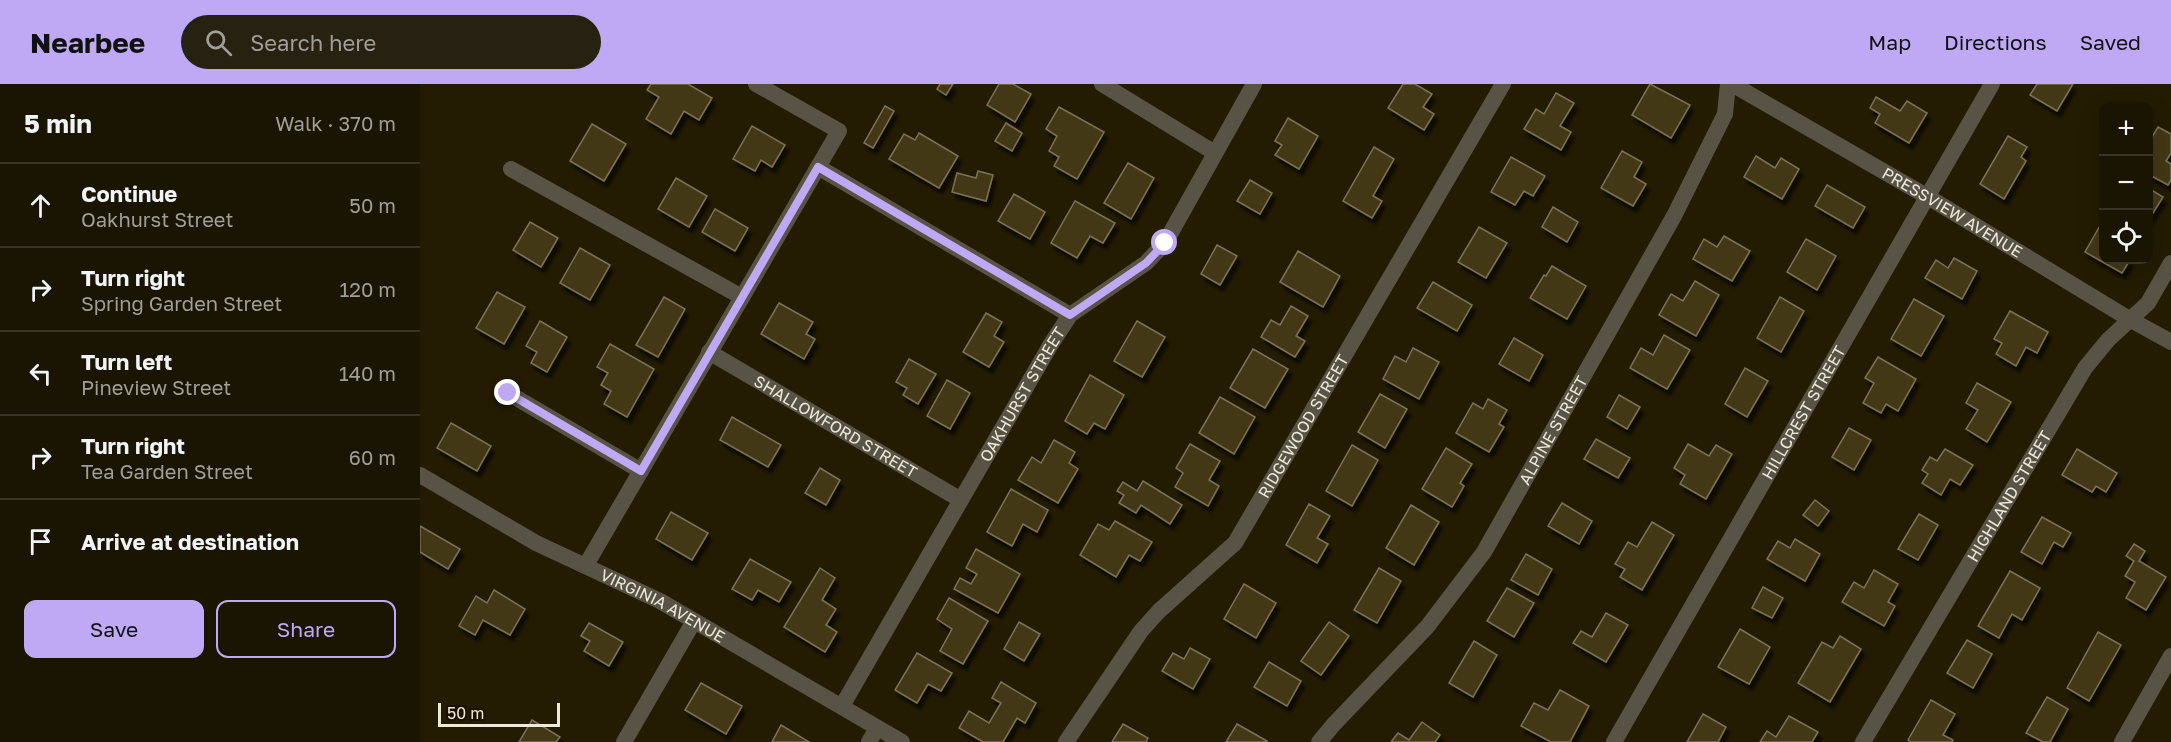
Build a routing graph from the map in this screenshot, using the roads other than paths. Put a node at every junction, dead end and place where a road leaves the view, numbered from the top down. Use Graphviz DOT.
graph roads {
  1 [pos="756,84"];
  2 [pos="1102,84"];
  3 [pos="1254,84"];
  4 [pos="1503,84"];
  5 [pos="1730,84"];
  6 [pos="1992,84"];
  7 [pos="1215,153"];
  8 [pos="818,167"];
  9 [pos="511,169"];
  10 [pos="1928,197"];
  11 [pos="2171,263"];
  12 [pos="742,297"];
  13 [pos="1070,315"];
  14 [pos="2131,320"];
  15 [pos="2171,342"];
  16 [pos="709,352"];
  17 [pos="508,393"];
  18 [pos="641,471"];
  19 [pos="420,476"];
  20 [pos="961,500"];
  21 [pos="586,565"];
  22 [pos="694,621"];
  23 [pos="2171,656"];
  24 [pos="842,706"];
  25 [pos="873,735"];
  26 [pos="624,742"];
  27 [pos="902,742"];
  28 [pos="1066,742"];
  29 [pos="1319,742"];
  30 [pos="1614,742"];
  31 [pos="1863,742"];
  32 [pos="2122,742"];
  1 -- 8 [label="street"];
  2 -- 7 [label="street"];
  3 -- 7 [label="street, OAKHURST STREET"];
  4 -- 28 [label="street, RIDGEWOOD STREET"];
  5 -- 10 [label="street, PRESSVIEW AVENUE"];
  5 -- 29 [label="street, ALPINE STREET"];
  6 -- 10 [label="street, HILLCREST STREET"];
  7 -- 13 [label="street, OAKHURST STREET"];
  8 -- 12 [label="street"];
  8 -- 13 [label="street"];
  9 -- 12 [label="street"];
  10 -- 14 [label="street, PRESSVIEW AVENUE"];
  10 -- 30 [label="street, HILLCREST STREET"];
  11 -- 14 [label="street, HIGHLAND STREET"];
  12 -- 16 [label="street"];
  13 -- 20 [label="street, OAKHURST STREET"];
  14 -- 15 [label="street, PRESSVIEW AVENUE"];
  14 -- 31 [label="street, HIGHLAND STREET"];
  16 -- 18 [label="street"];
  16 -- 20 [label="street, SHALLOWFORD STREET"];
  17 -- 18 [label="street"];
  18 -- 21 [label="street"];
  19 -- 21 [label="street, VIRGINIA AVENUE"];
  20 -- 24 [label="street, OAKHURST STREET"];
  21 -- 22 [label="street, VIRGINIA AVENUE"];
  22 -- 24 [label="street, VIRGINIA AVENUE"];
  22 -- 26 [label="street"];
  23 -- 32 [label="street"];
  24 -- 25 [label="street, VIRGINIA AVENUE"];
  25 -- 27 [label="street, VIRGINIA AVENUE"];
}
